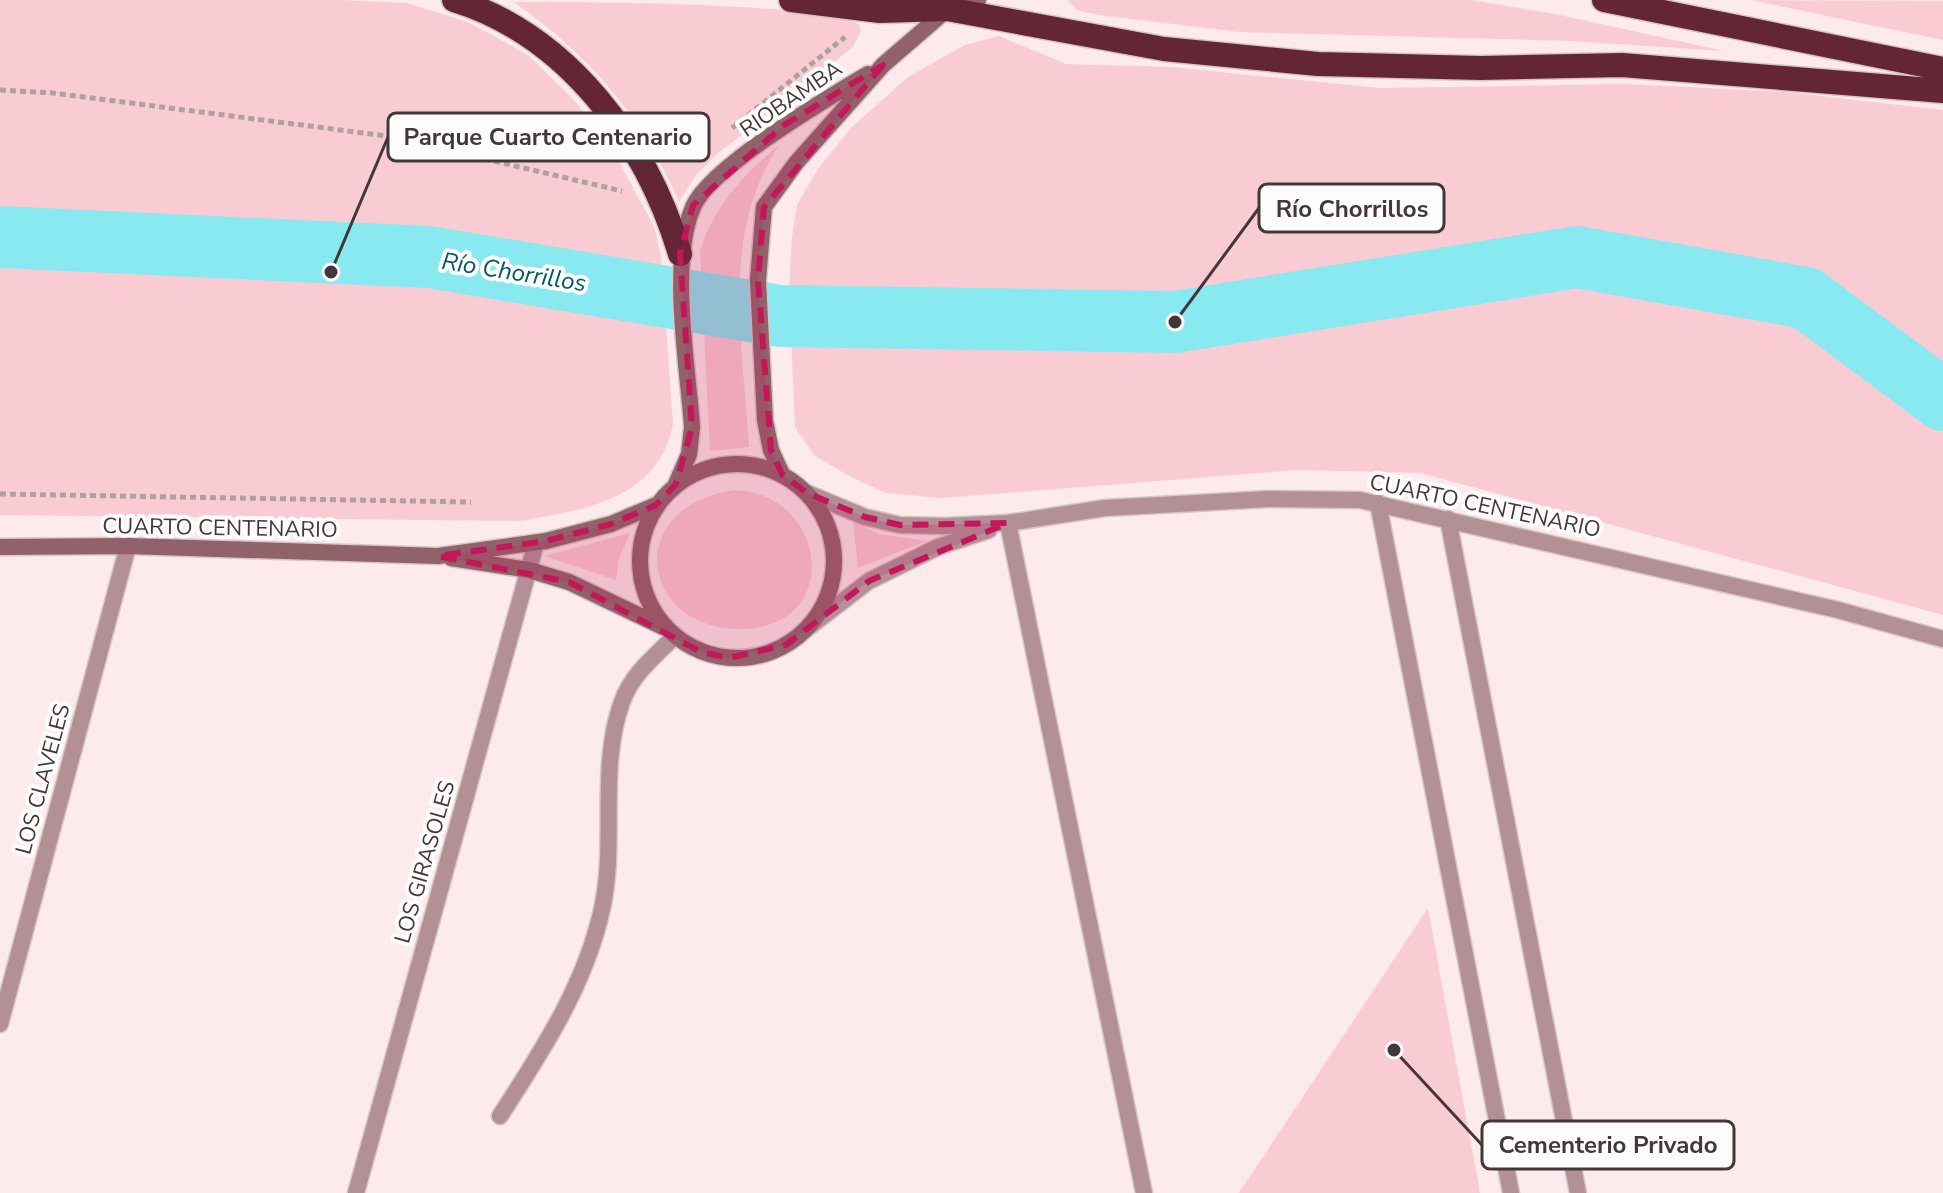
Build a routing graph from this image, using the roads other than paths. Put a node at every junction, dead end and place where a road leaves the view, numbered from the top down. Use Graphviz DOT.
graph roads {
  1 [pos="454,0"];
  2 [pos="791,0"];
  3 [pos="978,0"];
  4 [pos="1604,0"];
  5 [pos="951,5"];
  6 [pos="883,65"];
  7 [pos="1943,69"];
  8 [pos="1943,91"];
  9 [pos="680,254"];
  10 [pos="782,474"];
  11 [pos="676,484"];
  12 [pos="807,493"];
  13 [pos="1378,503"];
  14 [pos="656,505"];
  15 [pos="1448,519"];
  16 [pos="1008,523"];
  17 [pos="536,543"];
  18 [pos="128,546"];
  19 [pos="0,547"];
  20 [pos="438,556"];
  21 [pos="529,570"];
  22 [pos="809,627"];
  23 [pos="669,632"];
  24 [pos="1943,639"];
  25 [pos="0,1024"];
  26 [pos="500,1116"];
  27 [pos="356,1193"];
  28 [pos="1144,1193"];
  29 [pos="1511,1193"];
  30 [pos="1578,1193"];
  1 -- 9 [label="highway"];
  2 -- 5 [label="highway"];
  3 -- 5 [label="main road, RIOBAMBA"];
  4 -- 7 [label="highway"];
  5 -- 6 [label="main road, RIOBAMBA"];
  5 -- 8 [label="highway"];
  6 -- 9 [label="main road, RIOBAMBA"];
  6 -- 10 [label="main road, RIOBAMBA"];
  9 -- 11 [label="main road, RIOBAMBA"];
  10 -- 11 [label="main road"];
  10 -- 12 [label="main road"];
  11 -- 14 [label="main road"];
  12 -- 16 [label="street, CUARTO CENTENARIO"];
  12 -- 22 [label="main road"];
  13 -- 15 [label="street, CUARTO CENTENARIO"];
  13 -- 16 [label="street, CUARTO CENTENARIO"];
  13 -- 29 [label="street"];
  14 -- 17 [label="main road, CUARTO CENTENARIO"];
  14 -- 23 [label="main road"];
  15 -- 24 [label="street, CUARTO CENTENARIO"];
  15 -- 30 [label="street"];
  16 -- 22 [label="street, CUARTO CENTENARIO"];
  16 -- 28 [label="street"];
  17 -- 20 [label="main road, CUARTO CENTENARIO"];
  17 -- 21 [label="street, LOS GIRASOLES"];
  18 -- 19 [label="main road, CUARTO CENTENARIO"];
  18 -- 20 [label="main road, CUARTO CENTENARIO"];
  18 -- 25 [label="street, LOS CLAVELES"];
  20 -- 21 [label="main road, CUARTO CENTENARIO"];
  21 -- 23 [label="main road, CUARTO CENTENARIO"];
  21 -- 27 [label="street, LOS GIRASOLES"];
  22 -- 23 [label="main road"];
  23 -- 26 [label="street"];
}
